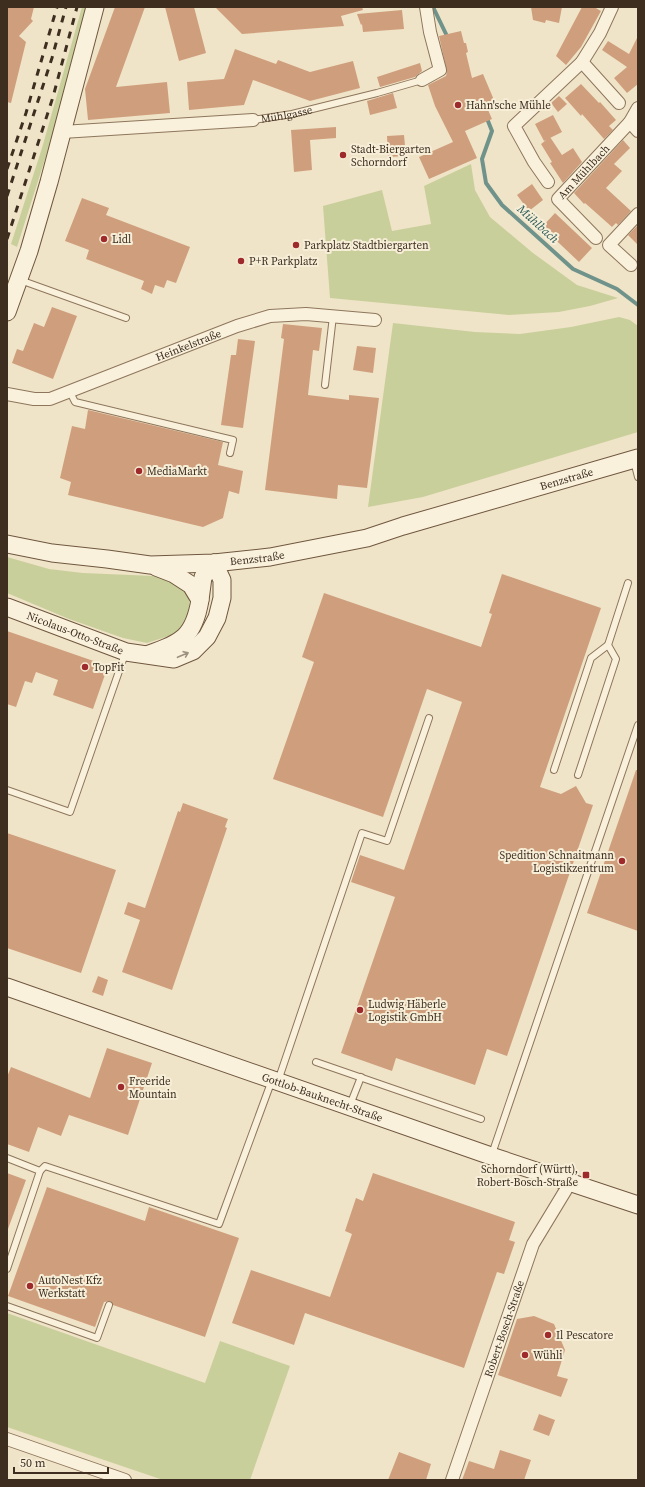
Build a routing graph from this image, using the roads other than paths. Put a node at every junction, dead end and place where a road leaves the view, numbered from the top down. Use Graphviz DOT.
graph roads {
  1 [pos="95,7"];
  2 [pos="426,7"];
  3 [pos="612,7"];
  4 [pos="582,62"];
  5 [pos="422,80"];
  6 [pos="619,103"];
  7 [pos="638,108"];
  8 [pos="253,120"];
  9 [pos="634,126"];
  10 [pos="62,132"];
  11 [pos="548,182"];
  12 [pos="638,214"];
  13 [pos="596,238"];
  14 [pos="631,266"];
  15 [pos="19,280"];
  16 [pos="7,312"];
  17 [pos="333,316"];
  18 [pos="126,318"];
  19 [pos="375,320"];
  20 [pos="325,385"];
  21 [pos="70,392"];
  22 [pos="7,394"];
  23 [pos="230,453"];
  24 [pos="636,459"];
  25 [pos="638,477"];
  26 [pos="403,526"];
  27 [pos="7,544"];
  28 [pos="107,559"];
  29 [pos="214,563"];
  30 [pos="150,565"];
  31 [pos="628,583"];
  32 [pos="200,600"];
  33 [pos="7,607"];
  34 [pos="608,645"];
  35 [pos="126,652"];
  36 [pos="145,655"];
  37 [pos="429,718"];
  38 [pos="638,725"];
  39 [pos="554,770"];
  40 [pos="578,776"];
  41 [pos="7,790"];
  42 [pos="7,986"];
  43 [pos="316,1062"];
  44 [pos="361,1077"];
  45 [pos="275,1080"];
  46 [pos="350,1106"];
  47 [pos="481,1119"];
  48 [pos="491,1156"];
  49 [pos="7,1158"];
  50 [pos="40,1171"];
  51 [pos="570,1183"];
  52 [pos="638,1205"];
  53 [pos="7,1269"];
  54 [pos="109,1305"];
  55 [pos="7,1306"];
  56 [pos="7,1438"];
  57 [pos="125,1480"];
  58 [pos="452,1480"];
  1 -- 10 [label="street"];
  2 -- 5 [label="street, Mühlgasse"];
  3 -- 4 [label="street, Am Mühlbach"];
  4 -- 6 [label="street"];
  4 -- 11 [label="street, Am Mühlbach"];
  5 -- 8 [label="lane, Mühlgasse"];
  7 -- 9 [label="street, Am Mühlbach"];
  8 -- 10 [label="street, Mühlgasse"];
  9 -- 13 [label="street, Am Mühlbach"];
  10 -- 15 [label="street"];
  12 -- 14 [label="street"];
  15 -- 16 [label="street"];
  15 -- 18 [label="lane"];
  17 -- 19 [label="street, Heinkelstraße"];
  17 -- 20 [label="lane"];
  17 -- 21 [label="street, Heinkelstraße"];
  21 -- 22 [label="street, Heinkelstraße"];
  21 -- 23 [label="lane"];
  24 -- 25 [label="lane"];
  24 -- 26 [label="street, Benzstraße"];
  26 -- 28 [label="street, Benzstraße"];
  26 -- 29 [label="street, Benzstraße"];
  27 -- 28 [label="street, Benzstraße"];
  28 -- 30 [label="street, Benzstraße"];
  29 -- 30 [label="street, Benzstraße"];
  29 -- 32 [label="street, Nicolaus-Otto-Straße"];
  36 -- 29 [label="street, Nicolaus-Otto-Straße, one-way"];
  30 -- 32 [label="street"];
  31 -- 34 [label="lane"];
  32 -- 36 [label="street, Nicolaus-Otto-Straße"];
  33 -- 35 [label="street, Nicolaus-Otto-Straße"];
  34 -- 39 [label="lane"];
  34 -- 40 [label="lane"];
  35 -- 36 [label="street, Nicolaus-Otto-Straße"];
  35 -- 41 [label="lane"];
  37 -- 45 [label="lane"];
  38 -- 48 [label="lane"];
  42 -- 45 [label="street, Gottlob-Bauknecht-Straße"];
  43 -- 44 [label="lane"];
  44 -- 46 [label="lane"];
  44 -- 47 [label="lane"];
  45 -- 46 [label="street, Gottlob-Bauknecht-Straße"];
  45 -- 50 [label="lane"];
  46 -- 48 [label="street, Gottlob-Bauknecht-Straße"];
  48 -- 51 [label="street, Gottlob-Bauknecht-Straße"];
  49 -- 50 [label="lane"];
  50 -- 53 [label="lane"];
  51 -- 52 [label="street, Gottlob-Bauknecht-Straße"];
  51 -- 58 [label="street, Robert-Bosch-Straße"];
  54 -- 55 [label="lane"];
  56 -- 57 [label="street"];
}
